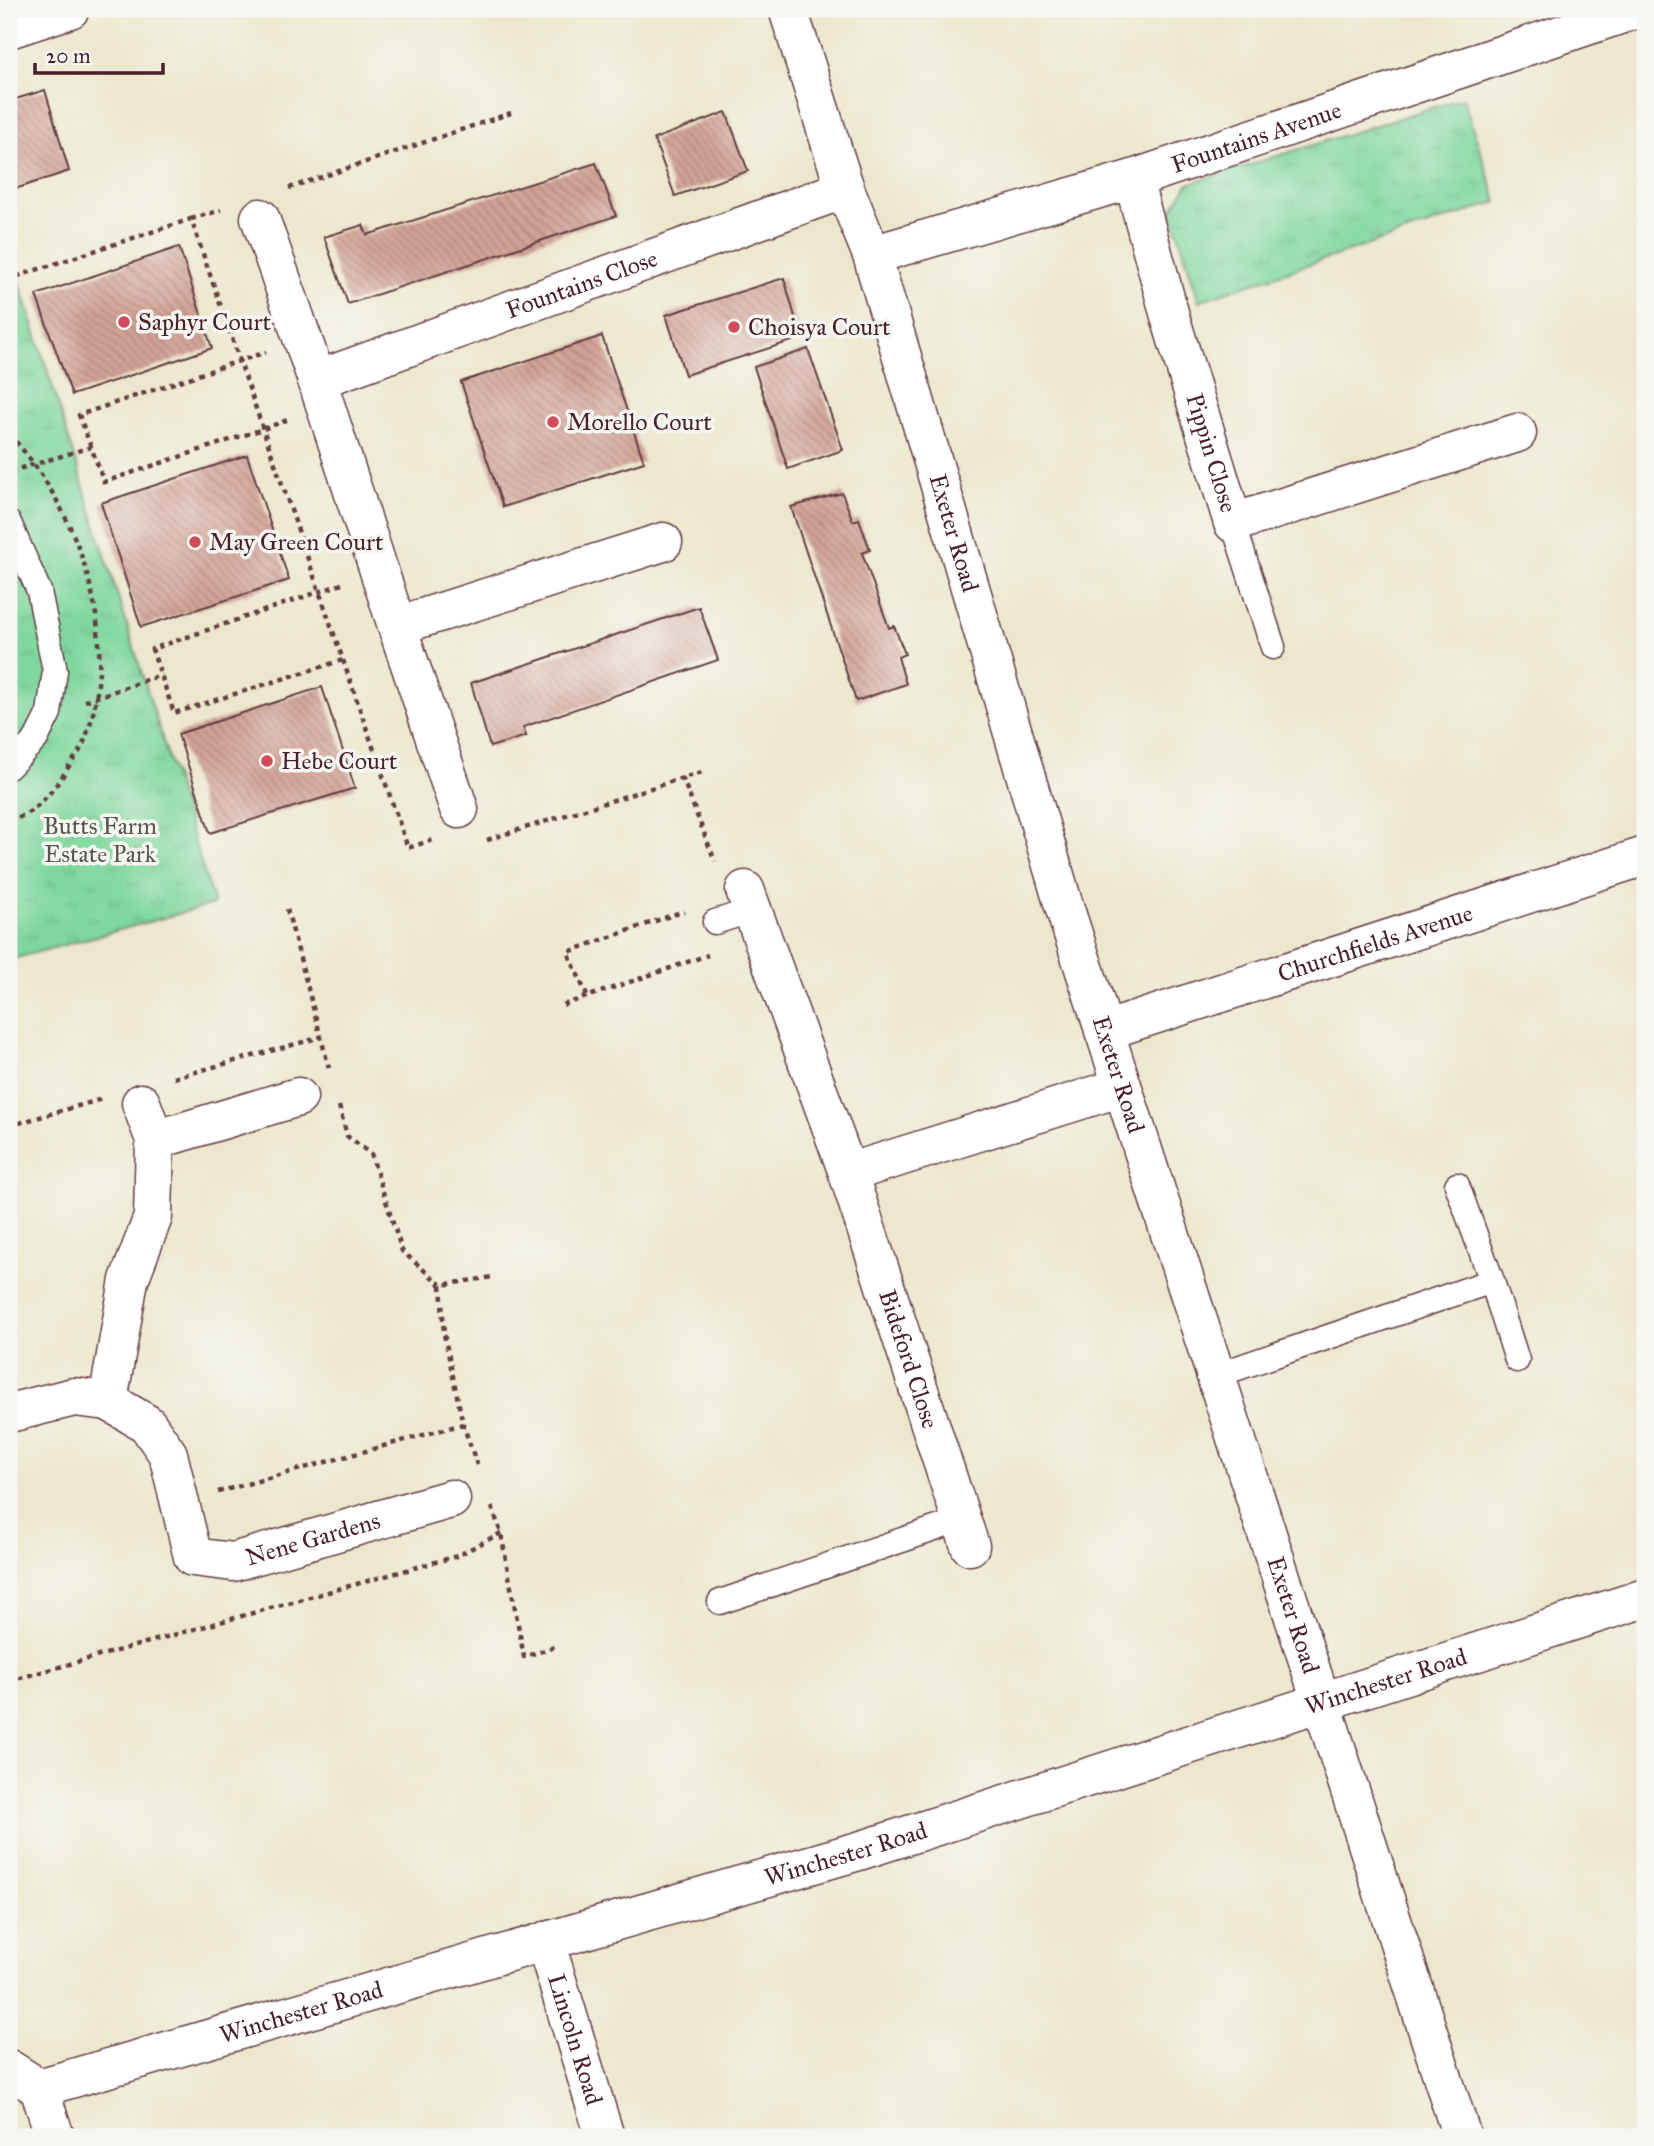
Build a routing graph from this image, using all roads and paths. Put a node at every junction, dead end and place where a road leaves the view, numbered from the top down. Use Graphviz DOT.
graph roads {
  1 [pos="70,9"];
  2 [pos="788,9"];
  3 [pos="1637,9"];
  4 [pos="9,29"];
  5 [pos="511,113"];
  6 [pos="1133,179"];
  7 [pos="845,189"];
  8 [pos="257,206"];
  9 [pos="191,219"];
  10 [pos="872,256"];
  11 [pos="9,277"];
  12 [pos="303,340"];
  13 [pos="238,361"];
  14 [pos="322,393"];
  15 [pos="263,429"];
  16 [pos="1517,433"];
  17 [pos="91,447"];
  18 [pos="9,472"];
  19 [pos="9,523"];
  20 [pos="1233,523"];
  21 [pos="663,541"];
  22 [pos="379,570"];
  23 [pos="319,592"];
  24 [pos="397,625"];
  25 [pos="1273,647"];
  26 [pos="343,660"];
  27 [pos="160,675"];
  28 [pos="49,713"];
  29 [pos="9,767"];
  30 [pos="705,771"];
  31 [pos="682,777"];
  32 [pos="462,819"];
  33 [pos="1645,856"];
  34 [pos="288,909"];
  35 [pos="754,913"];
  36 [pos="715,922"];
  37 [pos="587,996"];
  38 [pos="563,1005"];
  39 [pos="1104,1031"];
  40 [pos="321,1037"];
  41 [pos="330,1075"];
  42 [pos="1122,1087"];
  43 [pos="138,1094"];
  44 [pos="298,1097"];
  45 [pos="337,1100"];
  46 [pos="9,1126"];
  47 [pos="155,1140"];
  48 [pos="848,1173"];
  49 [pos="1457,1185"];
  50 [pos="493,1277"];
  51 [pos="1492,1281"];
  52 [pos="1517,1360"];
  53 [pos="1217,1376"];
  54 [pos="108,1401"];
  55 [pos="9,1413"];
  56 [pos="463,1424"];
  57 [pos="451,1499"];
  58 [pos="179,1503"];
  59 [pos="501,1532"];
  60 [pos="966,1533"];
  61 [pos="1645,1598"];
  62 [pos="720,1602"];
  63 [pos="9,1681"];
  64 [pos="1321,1702"];
  65 [pos="545,1941"];
  66 [pos="24,2078"];
  67 [pos="55,2137"];
  68 [pos="605,2137"];
  69 [pos="1462,2137"];
  1 -- 4 [label="street"];
  2 -- 7 [label="street, Exeter Road"];
  3 -- 6 [label="street, Fountains Avenue"];
  5 -- 8 [label="path"];
  6 -- 10 [label="street, Fountains Avenue"];
  6 -- 20 [label="street, Pippin Close"];
  7 -- 10 [label="street, Exeter Road"];
  7 -- 14 [label="street, Fountains Close"];
  8 -- 9 [label="path"];
  8 -- 12 [label="street"];
  9 -- 11 [label="path"];
  9 -- 13 [label="path"];
  10 -- 39 [label="street, Exeter Road"];
  12 -- 13 [label="path"];
  12 -- 14 [label="street"];
  13 -- 15 [label="path"];
  13 -- 17 [label="path"];
  14 -- 15 [label="path"];
  14 -- 22 [label="street"];
  15 -- 17 [label="path"];
  15 -- 23 [label="path"];
  16 -- 20 [label="street, Pippin Close"];
  17 -- 18 [label="path"];
  19 -- 28 [label="lane"];
  20 -- 25 [label="lane"];
  21 -- 24 [label="street"];
  22 -- 23 [label="path"];
  22 -- 24 [label="street"];
  23 -- 26 [label="path"];
  23 -- 27 [label="path"];
  24 -- 32 [label="street"];
  26 -- 27 [label="path"];
  26 -- 32 [label="path"];
  27 -- 28 [label="path"];
  28 -- 29 [label="lane"];
  30 -- 31 [label="path"];
  31 -- 32 [label="path"];
  31 -- 35 [label="path"];
  33 -- 39 [label="street, Churchfields Avenue"];
  34 -- 40 [label="path"];
  35 -- 36 [label="lane"];
  35 -- 37 [label="path"];
  35 -- 37 [label="path"];
  35 -- 48 [label="street, Bideford Close"];
  37 -- 38 [label="path"];
  39 -- 42 [label="street, Exeter Road"];
  40 -- 41 [label="path"];
  40 -- 43 [label="path"];
  42 -- 48 [label="street"];
  42 -- 53 [label="street, Exeter Road"];
  43 -- 46 [label="path"];
  43 -- 47 [label="street"];
  44 -- 47 [label="street"];
  45 -- 50 [label="path"];
  47 -- 54 [label="street"];
  48 -- 60 [label="street, Bideford Close"];
  49 -- 51 [label="lane"];
  51 -- 52 [label="lane"];
  51 -- 53 [label="lane"];
  53 -- 64 [label="street, Exeter Road"];
  54 -- 55 [label="street, Nene Gardens"];
  54 -- 58 [label="street, Nene Gardens"];
  56 -- 58 [label="path"];
  57 -- 58 [label="street, Nene Gardens"];
  59 -- 63 [label="path"];
  60 -- 62 [label="lane"];
  61 -- 64 [label="street, Winchester Road"];
  64 -- 65 [label="street, Winchester Road"];
  64 -- 69 [label="street, Exeter Road"];
  65 -- 66 [label="street, Winchester Road"];
  65 -- 68 [label="street, Lincoln Road"];
  66 -- 67 [label="street, Winchester Road"];
}
